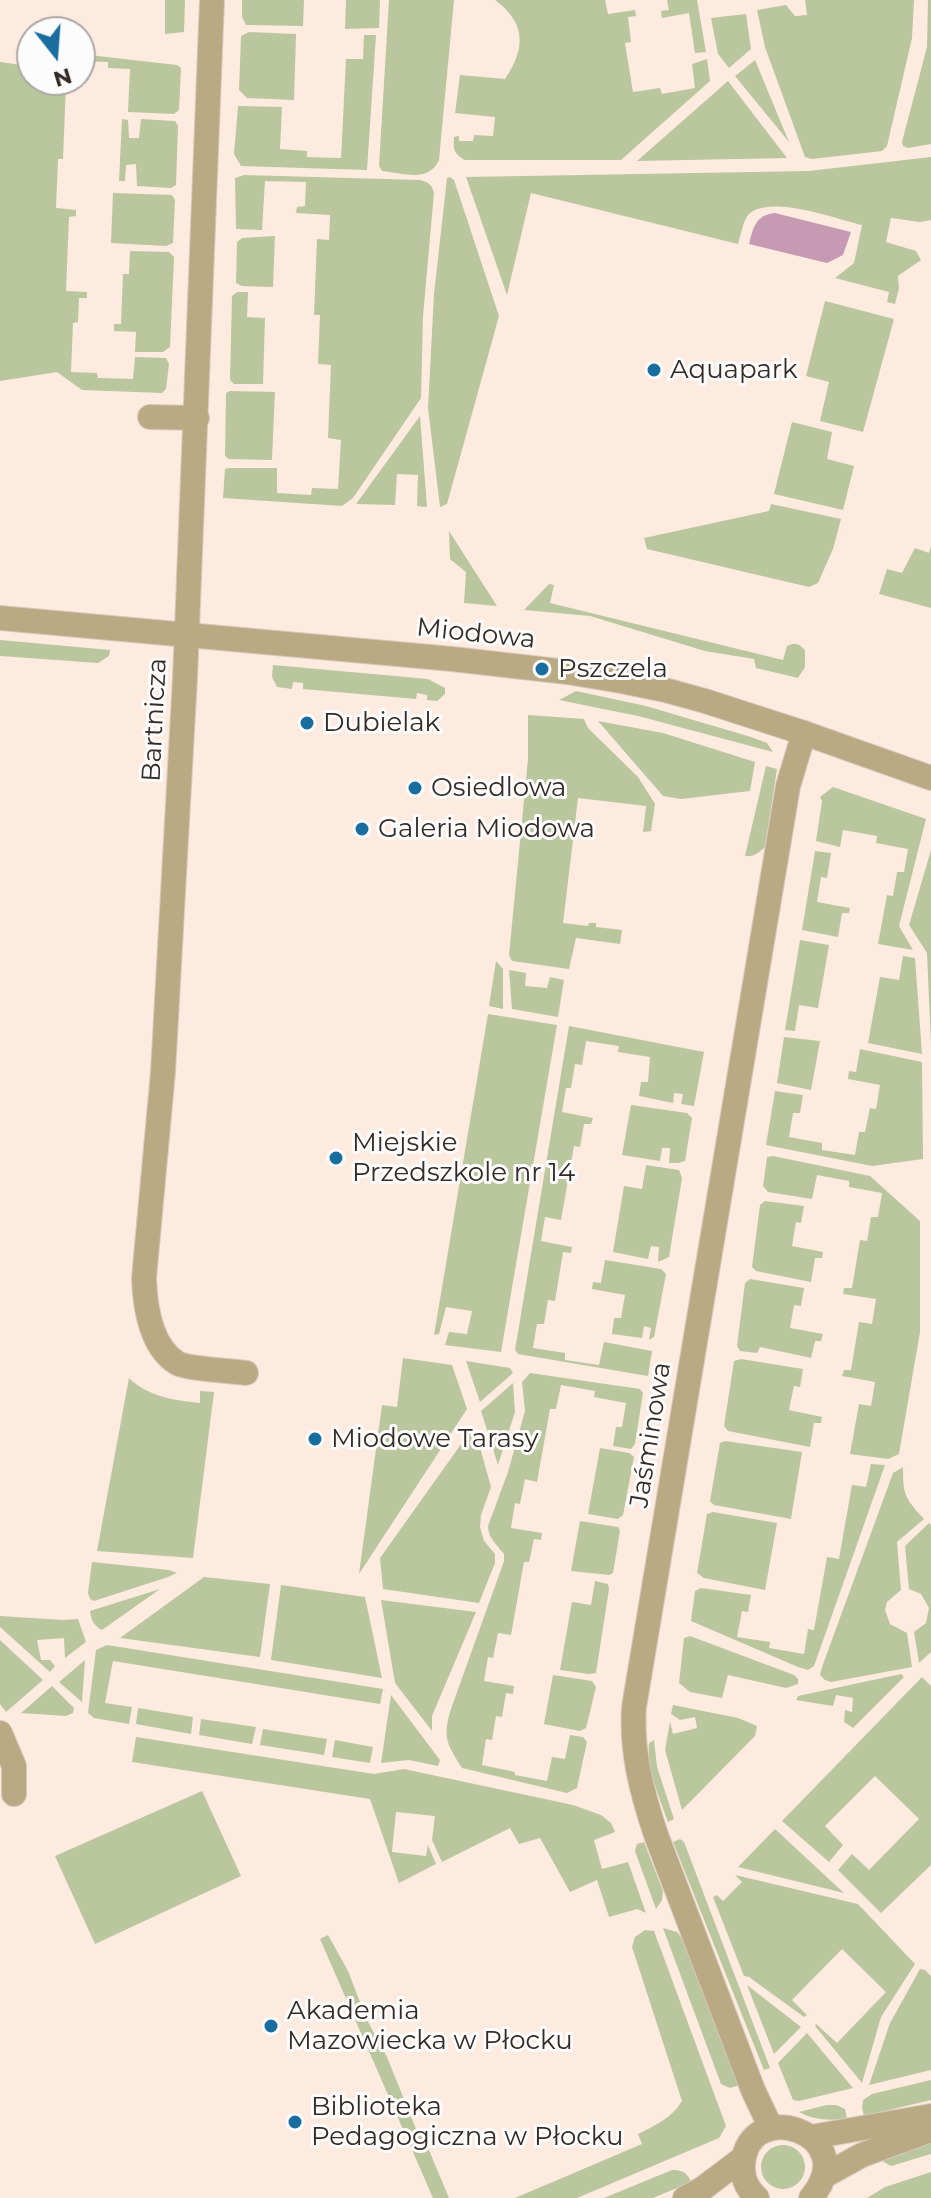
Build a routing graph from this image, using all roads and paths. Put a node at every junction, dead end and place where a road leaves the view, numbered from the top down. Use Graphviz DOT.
graph roads {
  1 [pos="212,0"];
  2 [pos="150,417"];
  3 [pos="197,418"];
  4 [pos="0,618"];
  5 [pos="187,634"];
  6 [pos="804,733"];
  7 [pos="931,778"];
  8 [pos="246,1373"];
  9 [pos="0,1733"];
  10 [pos="14,1794"];
  11 [pos="931,2116"];
  12 [pos="771,2128"];
  13 [pos="931,2130"];
  14 [pos="811,2137"];
  15 [pos="743,2158"];
  16 [pos="824,2176"];
  17 [pos="685,2198"];
  18 [pos="757,2198"];
  19 [pos="811,2198"];
  1 -- 3 [label="street, Bartnicza"];
  2 -- 3 [label="street"];
  3 -- 5 [label="street, Bartnicza"];
  4 -- 5 [label="street, Miodowa"];
  5 -- 6 [label="street, Miodowa"];
  5 -- 8 [label="street, Bartnicza"];
  6 -- 7 [label="street, Miodowa"];
  6 -- 12 [label="street, Jaśminowa"];
  9 -- 10 [label="street"];
  11 -- 14 [label="street"];
  12 -- 14 [label="street"];
  12 -- 15 [label="street"];
  13 -- 16 [label="street"];
  14 -- 16 [label="street"];
  15 -- 17 [label="street"];
  15 -- 18 [label="street"];
  16 -- 19 [label="street"];
}
